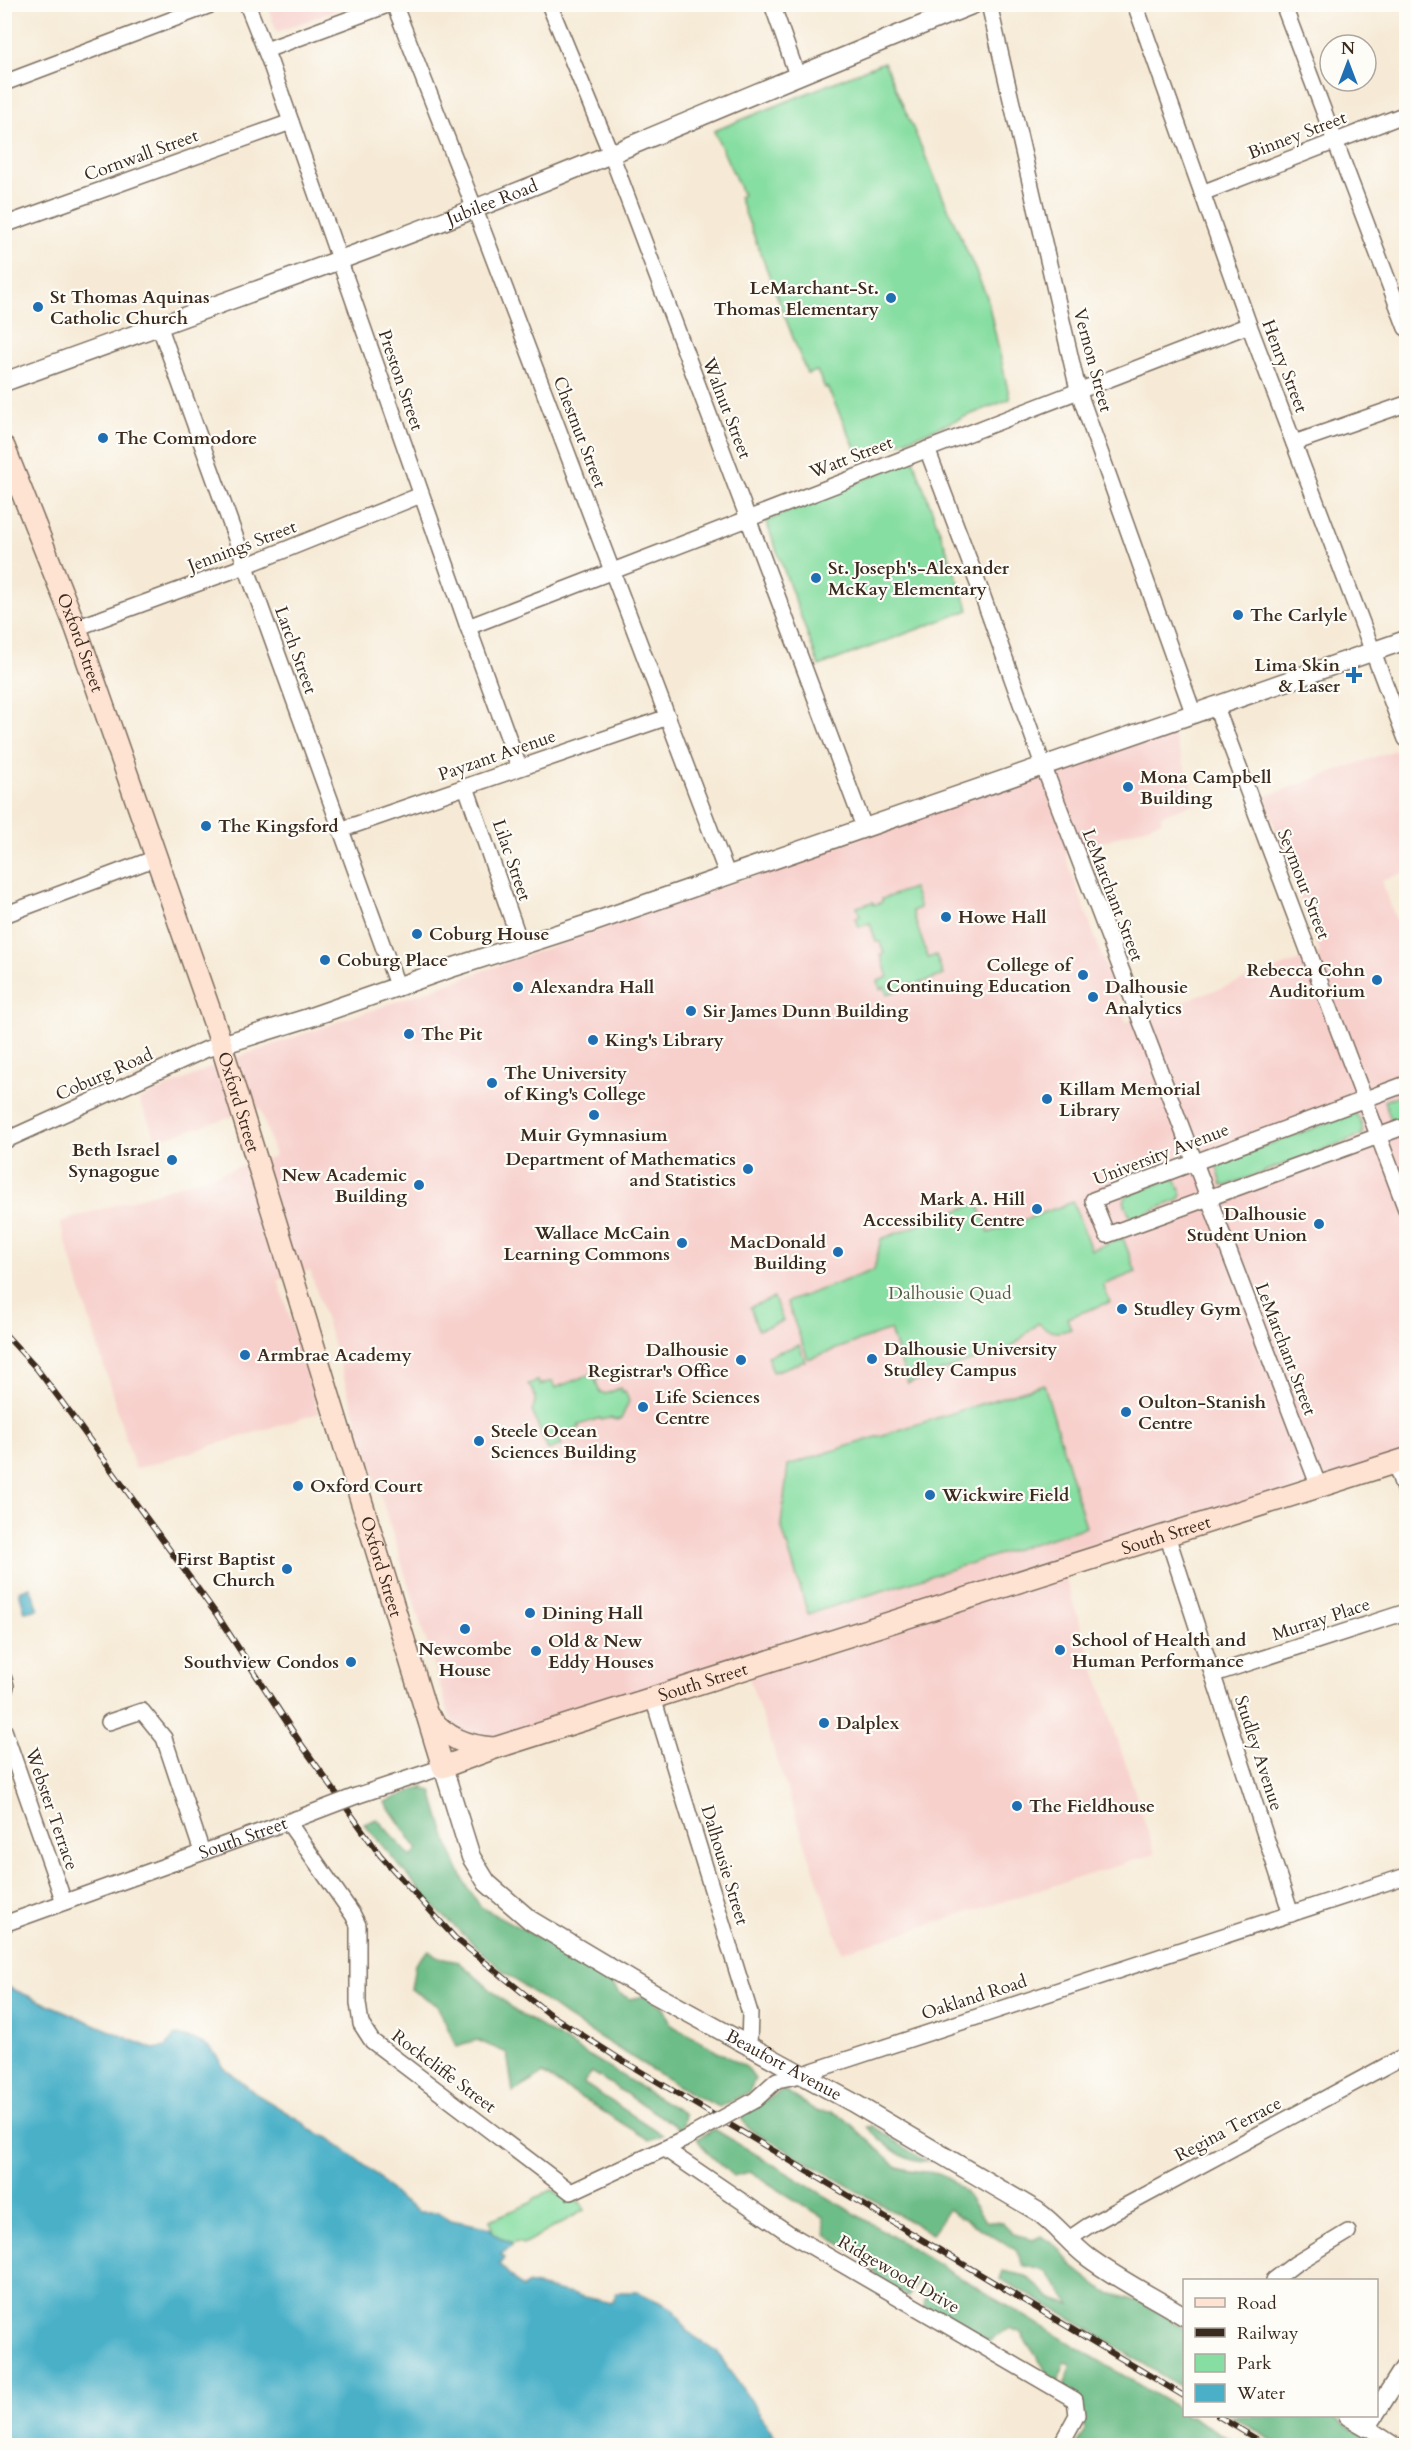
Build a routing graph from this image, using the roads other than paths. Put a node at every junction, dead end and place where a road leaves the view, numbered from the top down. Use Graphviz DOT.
graph roads {
  1 [pos="213,4"];
  2 [pos="247,4"];
  3 [pos="392,4"];
  4 [pos="549,4"];
  5 [pos="772,4"];
  6 [pos="974,4"];
  7 [pos="989,4"];
  8 [pos="1135,4"];
  9 [pos="1283,4"];
  10 [pos="266,50"];
  11 [pos="797,75"];
  12 [pos="4,83"];
  13 [pos="1407,114"];
  14 [pos="291,122"];
  15 [pos="1336,141"];
  16 [pos="611,154"];
  17 [pos="1202,193"];
  18 [pos="474,207"];
  19 [pos="4,225"];
  20 [pos="338,259"];
  21 [pos="159,325"];
  22 [pos="1249,325"];
  23 [pos="1407,328"];
  24 [pos="4,382"];
  25 [pos="1078,390"];
  26 [pos="1407,404"];
  27 [pos="1294,443"];
  28 [pos="4,447"];
  29 [pos="927,448"];
  30 [pos="422,495"];
  31 [pos="747,518"];
  32 [pos="245,566"];
  33 [pos="612,571"];
  34 [pos="468,627"];
  35 [pos="76,628"];
  36 [pos="1407,640"];
  37 [pos="1374,652"];
  38 [pos="1216,707"];
  39 [pos="1194,714"];
  40 [pos="668,717"];
  41 [pos="1407,739"];
  42 [pos="1043,765"];
  43 [pos="519,768"];
  44 [pos="466,787"];
  45 [pos="864,827"];
  46 [pos="340,830"];
  47 [pos="156,858"];
  48 [pos="727,874"];
  49 [pos="5,915"];
  50 [pos="521,945"];
  51 [pos="398,988"];
  52 [pos="221,1045"];
  53 [pos="1407,1084"];
  54 [pos="1365,1099"];
  55 [pos="1407,1126"];
  56 [pos="1379,1136"];
  57 [pos="4,1141"];
  58 [pos="1194,1161"];
  59 [pos="1208,1198"];
  60 [pos="1407,1209"];
  61 [pos="1401,1461"];
  62 [pos="1320,1487"];
  63 [pos="1407,1495"];
  64 [pos="1167,1535"];
  65 [pos="1407,1612"];
  66 [pos="1214,1674"];
  67 [pos="4,1679"];
  68 [pos="4,1694"];
  69 [pos="653,1698"];
  70 [pos="427,1714"];
  71 [pos="110,1722"];
  72 [pos="4,1730"];
  73 [pos="495,1748"];
  74 [pos="443,1767"];
  75 [pos="294,1820"];
  76 [pos="202,1852"];
  77 [pos="1407,1876"];
  78 [pos="64,1902"];
  79 [pos="1291,1914"];
  80 [pos="4,1924"];
  81 [pos="749,2045"];
  82 [pos="1407,2055"];
  83 [pos="802,2074"];
  84 [pos="665,2149"];
  85 [pos="571,2192"];
  86 [pos="1348,2232"];
  87 [pos="1069,2239"];
  88 [pos="1275,2279"];
  89 [pos="1183,2315"];
  90 [pos="1407,2366"];
  91 [pos="1378,2409"];
  92 [pos="1372,2418"];
  93 [pos="1060,2445"];
  94 [pos="1396,2445"];
  1 -- 12 [label="street"];
  2 -- 10 [label="street, Preston Street"];
  3 -- 10 [label="street"];
  3 -- 18 [label="street, Chestnut Street"];
  4 -- 16 [label="street, Walnut Street"];
  5 -- 11 [label="street"];
  6 -- 11 [label="street, Jubilee Road"];
  7 -- 25 [label="street, Vernon Street"];
  8 -- 17 [label="street, Henry Street"];
  9 -- 15 [label="street"];
  10 -- 14 [label="street, Preston Street"];
  11 -- 16 [label="street, Jubilee Road"];
  13 -- 15 [label="street, Binney Street"];
  14 -- 19 [label="street, Cornwall Street"];
  14 -- 20 [label="street, Preston Street"];
  15 -- 17 [label="street, Binney Street"];
  15 -- 23 [label="street"];
  16 -- 18 [label="street, Jubilee Road"];
  16 -- 31 [label="street, Walnut Street"];
  17 -- 22 [label="street, Henry Street"];
  18 -- 20 [label="street, Jubilee Road"];
  18 -- 33 [label="street, Chestnut Street"];
  20 -- 21 [label="street, Jubilee Road"];
  20 -- 30 [label="street, Preston Street"];
  21 -- 24 [label="street, Jubilee Road"];
  21 -- 32 [label="street, Larch Street"];
  22 -- 25 [label="street, Watt Street"];
  22 -- 27 [label="street, Henry Street"];
  25 -- 29 [label="street, Watt Street"];
  25 -- 39 [label="street, Vernon Street"];
  26 -- 27 [label="street"];
  27 -- 37 [label="street, Henry Street"];
  28 -- 35 [label="main road, Oxford Street"];
  29 -- 31 [label="street, Watt Street"];
  29 -- 42 [label="street, LeMarchant Street"];
  30 -- 32 [label="street, Jennings Street"];
  30 -- 34 [label="street, Preston Street"];
  31 -- 33 [label="street, Watt Street"];
  31 -- 45 [label="street, Walnut Street"];
  32 -- 35 [label="street, Jennings Street"];
  32 -- 46 [label="street, Larch Street"];
  33 -- 34 [label="street, Watt Street"];
  33 -- 40 [label="street, Chestnut Street"];
  34 -- 43 [label="street, Preston Street"];
  35 -- 47 [label="main road, Oxford Street"];
  36 -- 37 [label="street"];
  37 -- 38 [label="street"];
  37 -- 41 [label="street, Henry Street"];
  38 -- 39 [label="street"];
  38 -- 54 [label="street, Seymour Street"];
  39 -- 42 [label="street"];
  40 -- 43 [label="street, Payzant Avenue"];
  40 -- 48 [label="street, Chestnut Street"];
  42 -- 45 [label="street"];
  42 -- 58 [label="street, LeMarchant Street"];
  43 -- 44 [label="street, Payzant Avenue"];
  44 -- 46 [label="street, Payzant Avenue"];
  44 -- 50 [label="street, Lilac Street"];
  45 -- 48 [label="street"];
  46 -- 51 [label="street, Larch Street"];
  47 -- 49 [label="street"];
  47 -- 52 [label="main road, Oxford Street"];
  48 -- 50 [label="street"];
  50 -- 51 [label="street"];
  51 -- 52 [label="street"];
  52 -- 57 [label="street, Coburg Road"];
  52 -- 70 [label="main road, Oxford Street"];
  53 -- 54 [label="street, University Avenue"];
  54 -- 56 [label="street, Seymour Street"];
  54 -- 58 [label="street, University Avenue"];
  55 -- 56 [label="street, University Avenue"];
  56 -- 59 [label="street, University Avenue"];
  56 -- 60 [label="street, Seymour Street"];
  58 -- 59 [label="street, LeMarchant Street"];
  58 -- 59 [label="street, University Avenue"];
  59 -- 62 [label="street, LeMarchant Street"];
  61 -- 62 [label="main road, South Street"];
  61 -- 63 [label="street"];
  62 -- 64 [label="main road, South Street"];
  64 -- 66 [label="street, Studley Avenue"];
  64 -- 69 [label="main road, South Street"];
  65 -- 66 [label="street, Murray Place"];
  66 -- 79 [label="street, Studley Avenue"];
  67 -- 68 [label="street"];
  69 -- 73 [label="main road, South Street"];
  69 -- 81 [label="street, Dalhousie Street"];
  70 -- 73 [label="main road"];
  70 -- 74 [label="main road, Oxford Street"];
  71 -- 76 [label="street"];
  72 -- 78 [label="street, Webster Terrace"];
  73 -- 74 [label="main road, South Street"];
  74 -- 75 [label="street, South Street, bridge"];
  74 -- 81 [label="street, Beaufort Avenue"];
  75 -- 76 [label="street, South Street"];
  75 -- 85 [label="street, Rockcliffe Street"];
  76 -- 78 [label="street, South Street"];
  77 -- 79 [label="street, Oakland Road"];
  78 -- 80 [label="street, South Street"];
  79 -- 83 [label="street, Oakland Road"];
  81 -- 83 [label="street, Beaufort Avenue"];
  82 -- 87 [label="street, Regina Terrace"];
  83 -- 84 [label="street, Oakland Road, bridge"];
  83 -- 87 [label="street, Beaufort Avenue"];
  84 -- 85 [label="street, Oakland Road"];
  84 -- 93 [label="street, Ridgewood Drive"];
  86 -- 88 [label="street"];
  87 -- 89 [label="street, Beaufort Avenue"];
  90 -- 91 [label="street"];
  92 -- 94 [label="street"];
}
